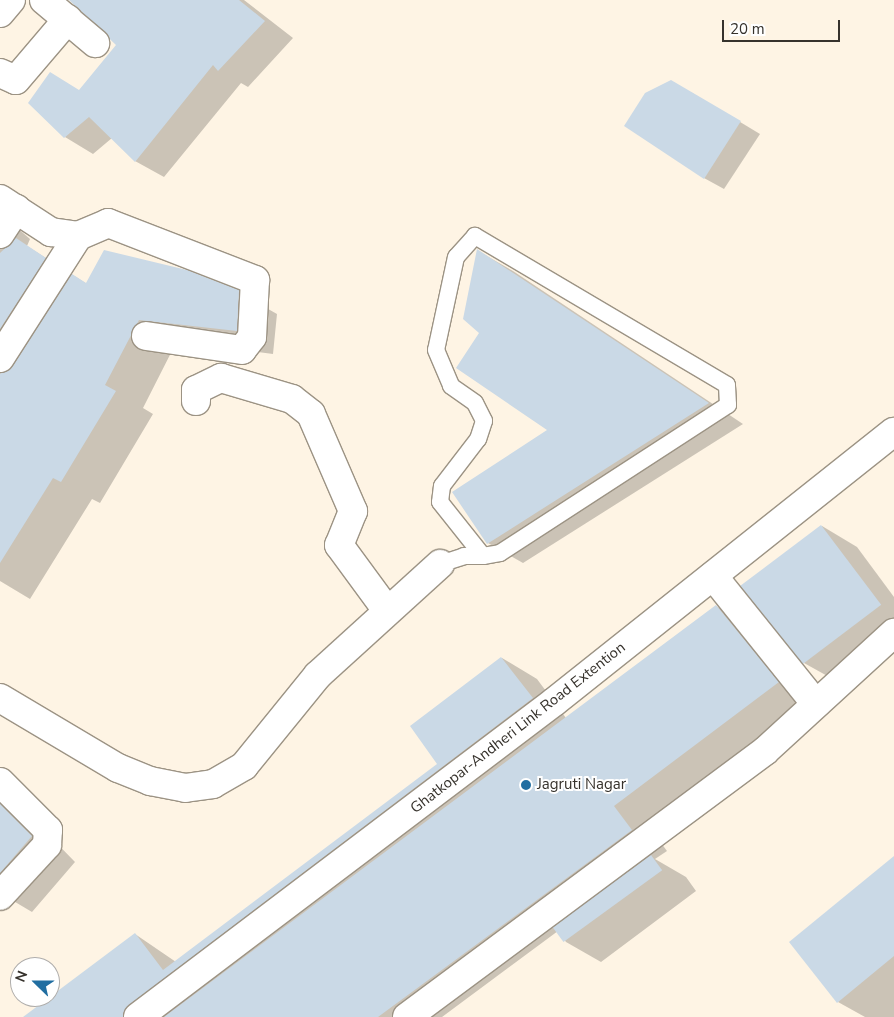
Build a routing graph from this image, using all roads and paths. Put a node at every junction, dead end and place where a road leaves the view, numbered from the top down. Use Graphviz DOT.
graph roads {
  1 [pos="11,0"];
  2 [pos="44,0"];
  3 [pos="0,13"];
  4 [pos="68,19"];
  5 [pos="95,43"];
  6 [pos="0,73"];
  7 [pos="8,204"];
  8 [pos="0,234"];
  9 [pos="78,236"];
  10 [pos="146,336"];
  11 [pos="0,358"];
  12 [pos="196,400"];
  13 [pos="894,432"];
  14 [pos="483,556"];
  15 [pos="440,564"];
  16 [pos="713,576"];
  17 [pos="386,609"];
  18 [pos="894,633"];
  19 [pos="0,698"];
  20 [pos="816,704"];
  21 [pos="0,782"];
  22 [pos="0,896"];
  23 [pos="138,1017"];
  24 [pos="407,1017"];
  1 -- 3 [label="street"];
  2 -- 4 [label="street"];
  4 -- 5 [label="street"];
  4 -- 6 [label="street"];
  7 -- 8 [label="street"];
  7 -- 9 [label="street"];
  9 -- 10 [label="street"];
  9 -- 11 [label="street"];
  12 -- 17 [label="street"];
  13 -- 16 [label="street, Ghatkopar-Andheri Link Road Extention"];
  14 -- 14 [label="lane"];
  14 -- 15 [label="lane"];
  15 -- 17 [label="street"];
  16 -- 20 [label="street"];
  16 -- 23 [label="street, Ghatkopar-Andheri Link Road Extention"];
  17 -- 19 [label="street"];
  18 -- 20 [label="street"];
  20 -- 24 [label="street"];
  21 -- 22 [label="street"];
}
